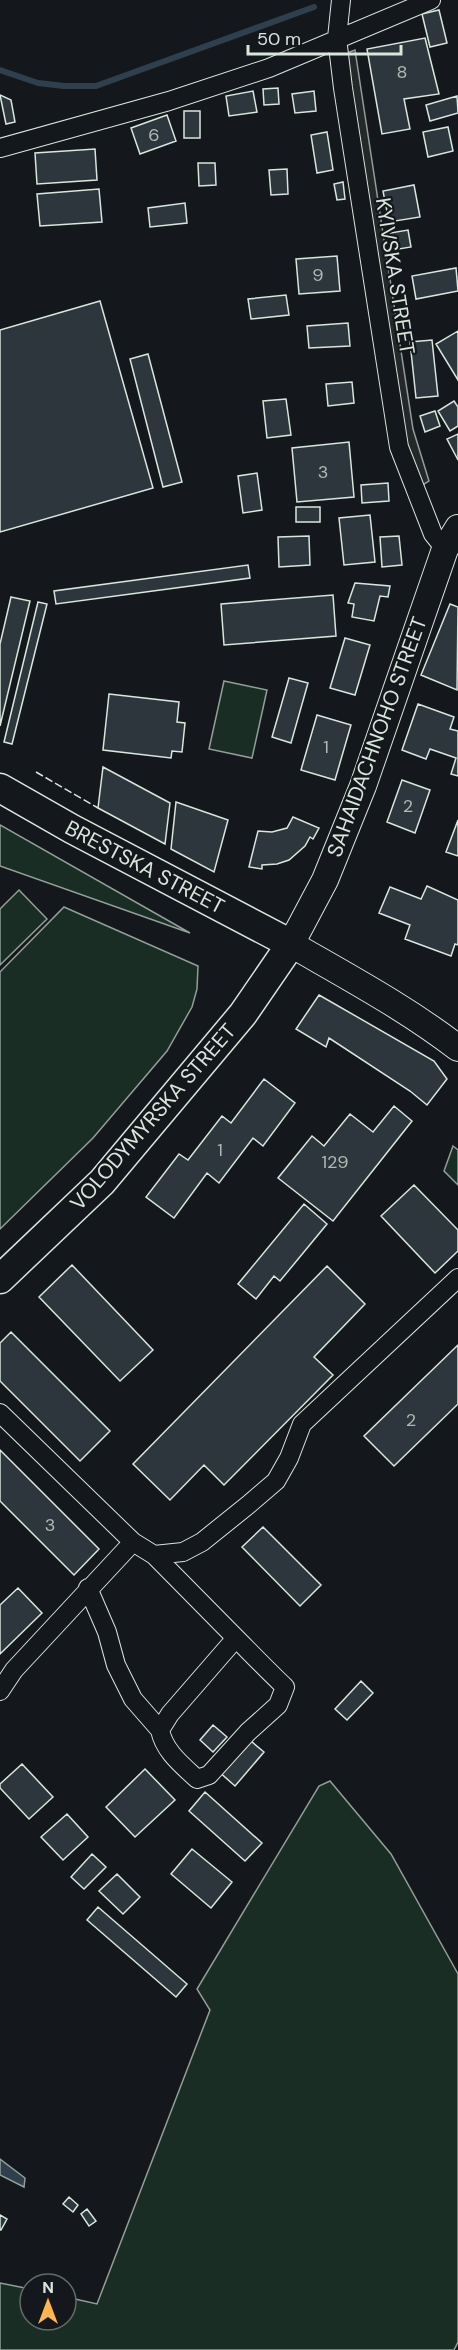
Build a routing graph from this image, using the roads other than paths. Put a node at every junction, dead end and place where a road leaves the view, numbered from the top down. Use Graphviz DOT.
graph roads {
  1 [pos="341,0"];
  2 [pos="431,0"];
  3 [pos="337,38"];
  4 [pos="0,148"];
  5 [pos="452,539"];
  6 [pos="0,788"];
  7 [pos="291,944"];
  8 [pos="458,1048"];
  9 [pos="458,1278"];
  10 [pos="0,1279"];
  11 [pos="0,1413"];
  12 [pos="133,1542"];
  13 [pos="154,1555"];
  14 [pos="88,1588"];
  15 [pos="236,1638"];
  16 [pos="0,1692"];
  17 [pos="160,1730"];
  1 -- 3 [label="street, KYIVSKA STREET"];
  2 -- 3 [label="street"];
  3 -- 4 [label="street"];
  3 -- 5 [label="street, KYIVSKA STREET"];
  5 -- 7 [label="main road, SAHAIDACHNOHO STREET"];
  6 -- 7 [label="main road, BRESTSKA STREET"];
  7 -- 8 [label="main road"];
  7 -- 10 [label="main road, VOLODYMYRSKA STREET"];
  9 -- 13 [label="street"];
  11 -- 12 [label="street"];
  12 -- 13 [label="street"];
  12 -- 14 [label="street"];
  13 -- 15 [label="street"];
  14 -- 16 [label="street"];
  14 -- 17 [label="street"];
  15 -- 17 [label="street"];
  15 -- 17 [label="street"];
}
